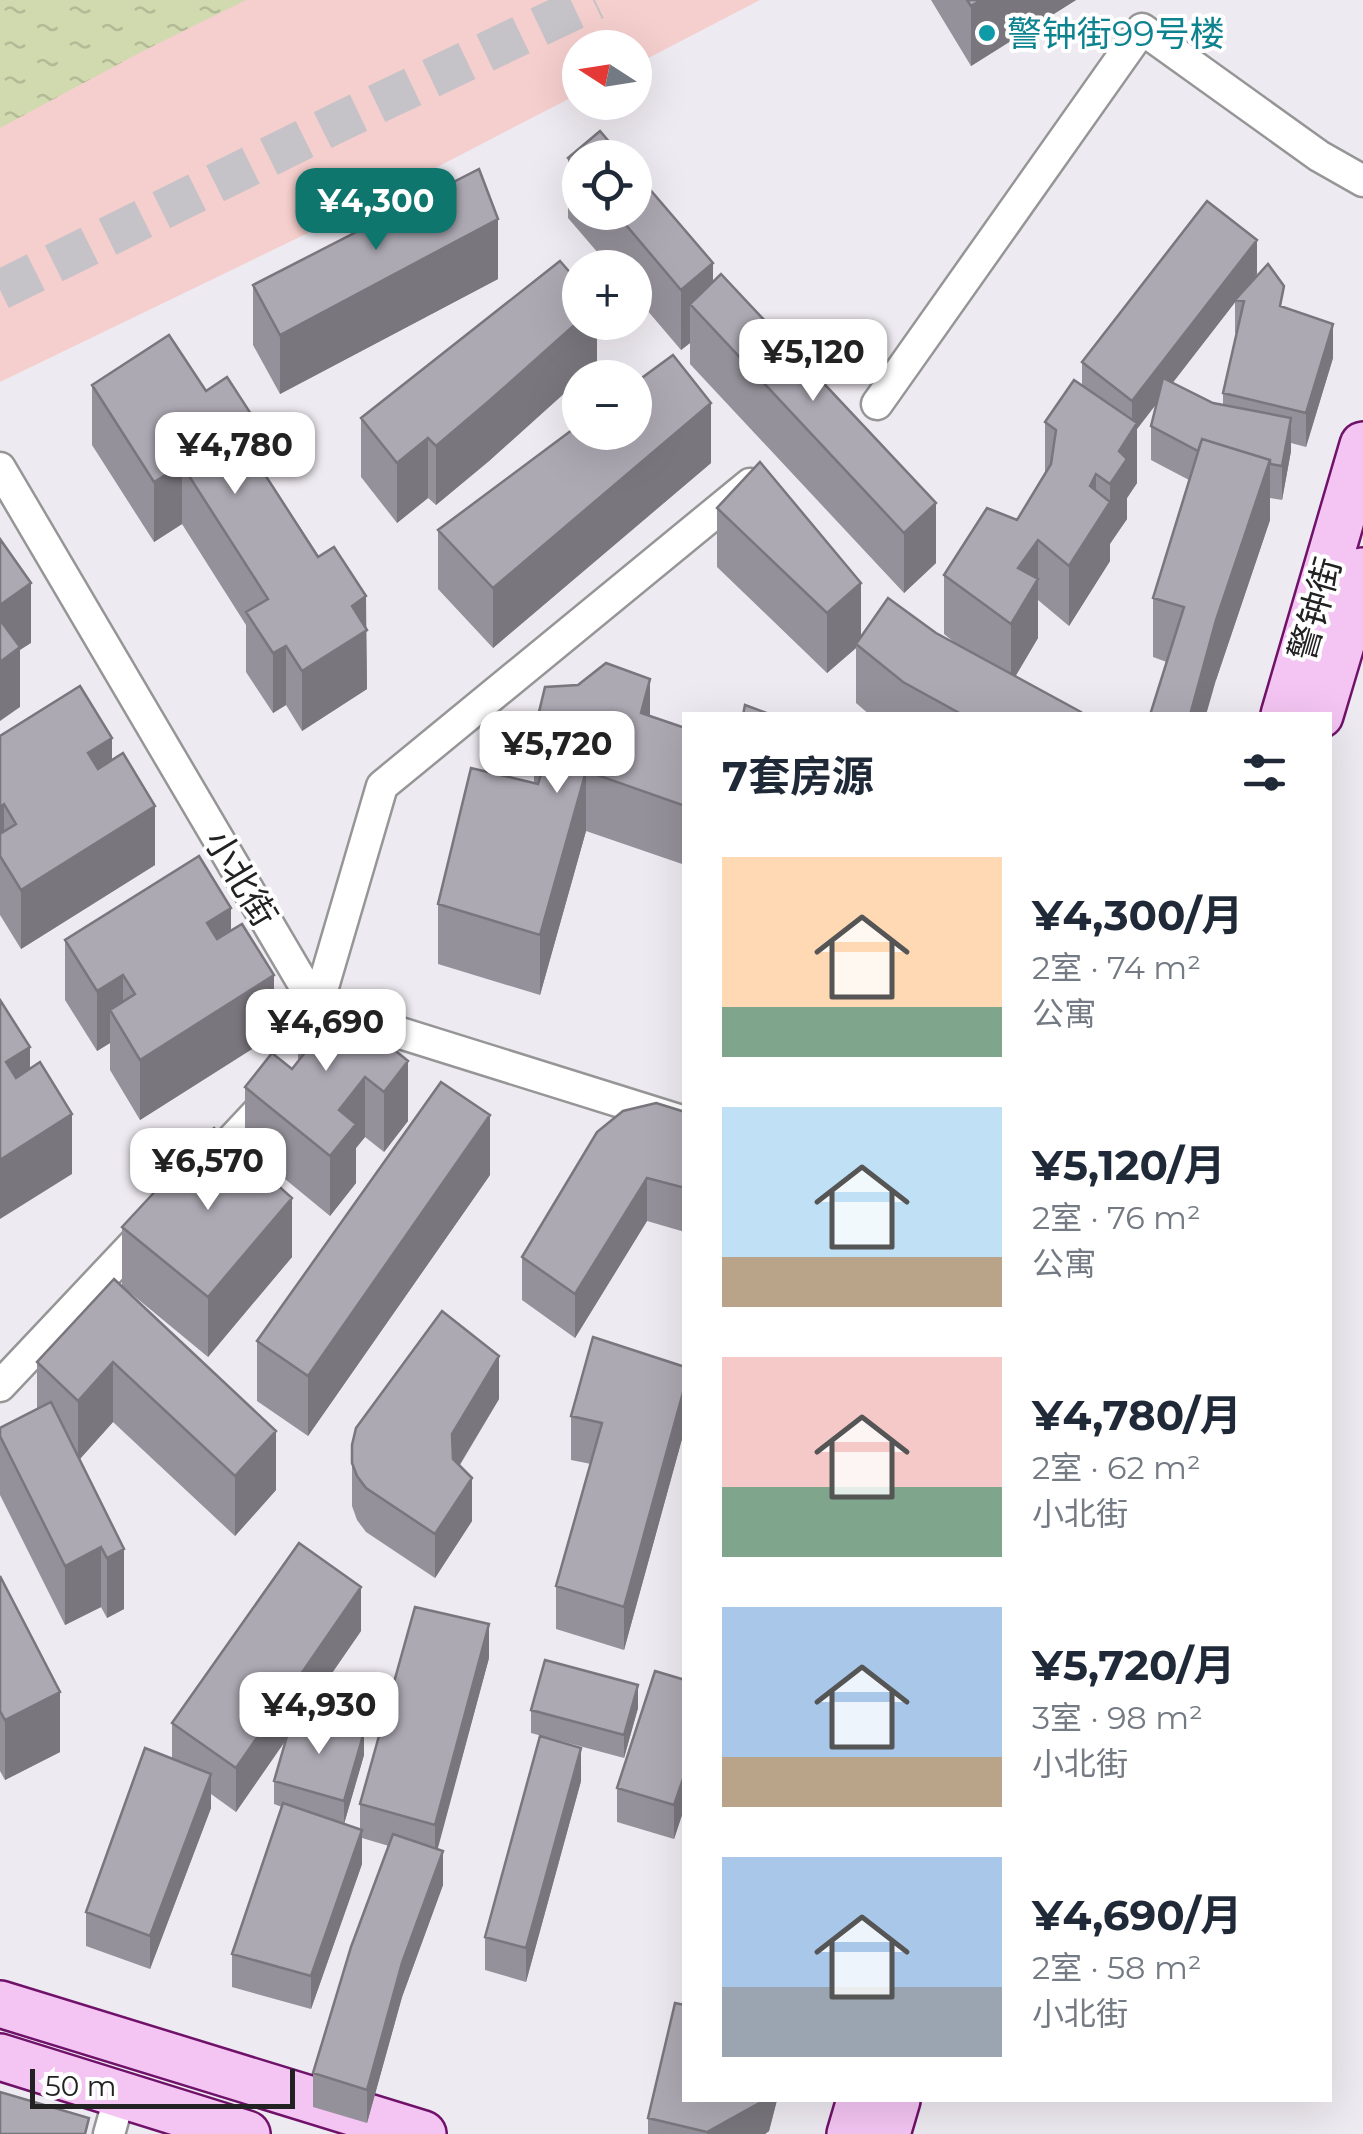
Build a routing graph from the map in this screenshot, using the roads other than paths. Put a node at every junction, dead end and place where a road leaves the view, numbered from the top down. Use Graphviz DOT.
graph roads {
  1 [pos="1363,181"];
  2 [pos="877,404"];
  3 [pos="1363,445"];
  4 [pos="0,468"];
  5 [pos="752,483"];
  6 [pos="1363,571"];
  7 [pos="1285,712"];
  8 [pos="1321,712"];
  9 [pos="317,1006"];
  10 [pos="682,1121"];
  11 [pos="0,1386"];
  12 [pos="0,2004"];
  13 [pos="0,2057"];
  14 [pos="859,2102"];
  15 [pos="896,2102"];
  16 [pos="114,2114"];
  17 [pos="247,2134"];
  18 [pos="424,2134"];
  19 [pos="850,2134"];
  20 [pos="887,2134"];
  1 -- 2 [label="street"];
  3 -- 7 [label="main road, 警钟街"];
  4 -- 9 [label="street, 小北街"];
  5 -- 9 [label="street"];
  6 -- 8 [label="main road, 警钟街"];
  9 -- 10 [label="street"];
  9 -- 11 [label="street"];
  12 -- 18 [label="main road"];
  13 -- 16 [label="main road"];
  14 -- 19 [label="main road"];
  15 -- 20 [label="main road"];
  16 -- 17 [label="main road"];
}
